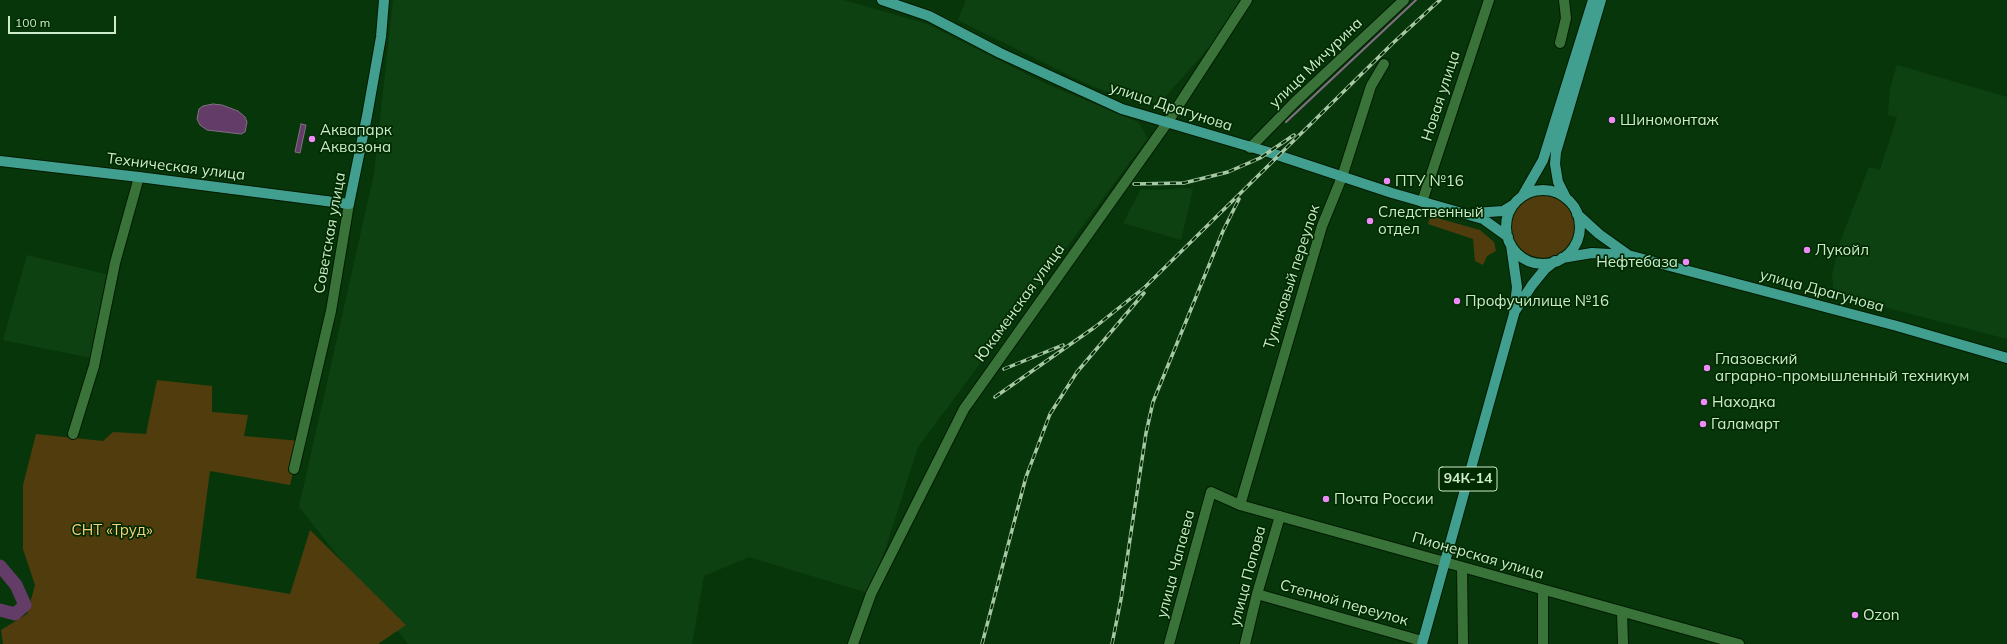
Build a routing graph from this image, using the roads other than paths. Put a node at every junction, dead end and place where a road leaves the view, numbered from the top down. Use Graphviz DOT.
graph roads {
  1 [pos="384,0"];
  2 [pos="882,0"];
  3 [pos="1247,0"];
  4 [pos="1404,0"];
  5 [pos="1489,0"];
  6 [pos="1564,0"];
  7 [pos="1593,0"];
  8 [pos="1601,0"];
  9 [pos="1560,43"];
  10 [pos="1384,64"];
  11 [pos="1167,123"];
  12 [pos="1250,148"];
  13 [pos="0,162"];
  14 [pos="139,177"];
  15 [pos="1342,177"];
  16 [pos="1522,196"];
  17 [pos="1566,198"];
  18 [pos="1422,202"];
  19 [pos="349,204"];
  20 [pos="1513,205"];
  21 [pos="1462,212"];
  22 [pos="1577,213"];
  23 [pos="1509,241"];
  24 [pos="1628,255"];
  25 [pos="1558,260"];
  26 [pos="1514,314"];
  27 [pos="2007,358"];
  28 [pos="73,434"];
  29 [pos="294,469"];
  30 [pos="1211,492"];
  31 [pos="1240,505"];
  32 [pos="1280,516"];
  33 [pos="1446,562"];
  34 [pos="1462,567"];
  35 [pos="1543,590"];
  36 [pos="1257,594"];
  37 [pos="1622,612"];
  38 [pos="1710,640"];
  39 [pos="1422,643"];
  40 [pos="853,644"];
  41 [pos="1169,644"];
  42 [pos="1245,644"];
  43 [pos="1463,644"];
  44 [pos="1543,644"];
  45 [pos="1622,644"];
  46 [pos="1738,644"];
  1 -- 19 [label="main road, Советская улица"];
  2 -- 11 [label="main road, улица Драгунова"];
  3 -- 11 [label="street, Юкаменская улица"];
  4 -- 12 [label="street, улица Мичурина"];
  5 -- 18 [label="street, Новая улица"];
  6 -- 9 [label="street"];
  7 -- 16 [label="main road"];
  8 -- 17 [label="main road"];
  10 -- 15 [label="street, Тупиковый переулок"];
  11 -- 12 [label="main road, улица Драгунова"];
  11 -- 40 [label="street, Юкаменская улица"];
  12 -- 15 [label="main road, улица Драгунова"];
  13 -- 14 [label="main road, Техническая улица"];
  14 -- 19 [label="main road, Техническая улица"];
  14 -- 28 [label="street"];
  15 -- 18 [label="main road, улица Драгунова"];
  15 -- 31 [label="street, Тупиковый переулок"];
  16 -- 17 [label="main road"];
  16 -- 20 [label="main road"];
  17 -- 22 [label="main road"];
  18 -- 21 [label="main road, улица Драгунова"];
  19 -- 29 [label="street, Советская улица"];
  20 -- 21 [label="main road, улица Драгунова"];
  20 -- 23 [label="main road"];
  21 -- 23 [label="main road, улица Драгунова"];
  22 -- 24 [label="main road, улица Драгунова"];
  22 -- 25 [label="main road"];
  23 -- 25 [label="main road"];
  23 -- 26 [label="main road"];
  24 -- 25 [label="main road, улица Драгунова"];
  24 -- 27 [label="main road, улица Драгунова"];
  25 -- 26 [label="main road"];
  26 -- 33 [label="main road, 94К-14"];
  30 -- 31 [label="street, Пионерская улица"];
  30 -- 41 [label="street, улица Чапаева"];
  31 -- 32 [label="street, Пионерская улица"];
  32 -- 33 [label="street, Пионерская улица"];
  32 -- 36 [label="street, улица Попова"];
  33 -- 34 [label="street, Пионерская улица"];
  33 -- 39 [label="main road, 94К-14"];
  34 -- 35 [label="street, Пионерская улица"];
  34 -- 43 [label="street"];
  35 -- 37 [label="street, Пионерская улица"];
  35 -- 44 [label="street"];
  36 -- 39 [label="street, Степной переулок"];
  36 -- 42 [label="street, улица Попова"];
  37 -- 38 [label="street, Пионерская улица"];
  37 -- 45 [label="street"];
  38 -- 46 [label="street, Пионерская улица"];
}
